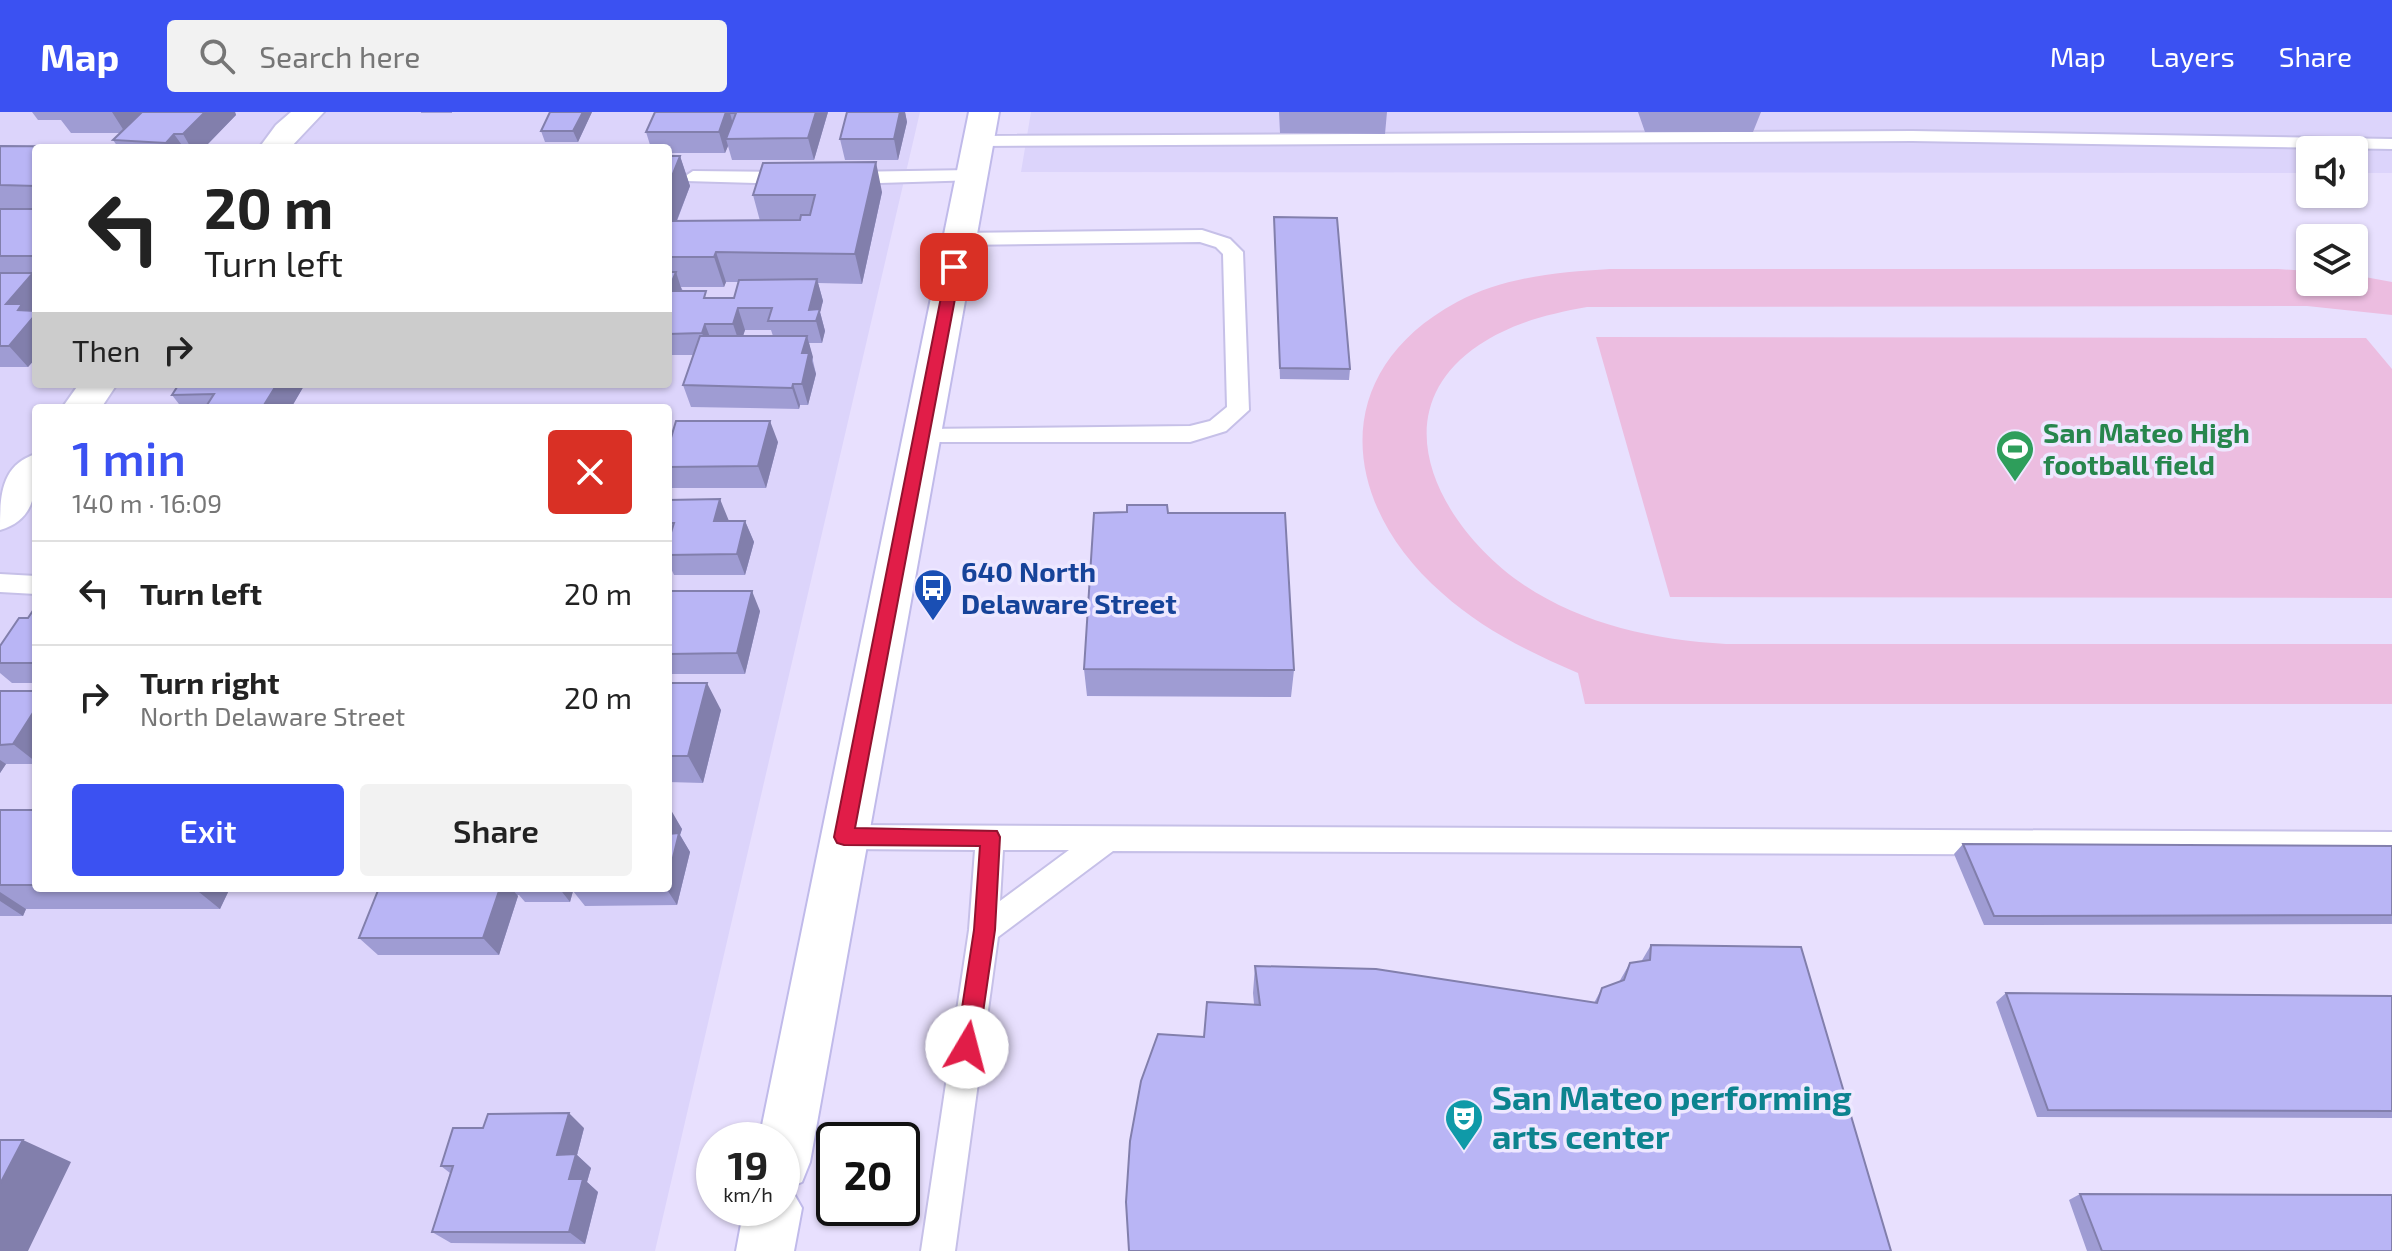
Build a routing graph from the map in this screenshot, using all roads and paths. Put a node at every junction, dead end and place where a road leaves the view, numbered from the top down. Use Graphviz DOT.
graph roads {
  1 [pos="309,112"];
  2 [pos="978,143"];
  3 [pos="277,144"];
  4 [pos="2392,144"];
  5 [pos="693,177"];
  6 [pos="959,239"];
  7 [pos="921,437"];
  8 [pos="32,473"];
  9 [pos="0,516"];
  10 [pos="0,583"];
  11 [pos="32,585"];
  12 [pos="844,837"];
  13 [pos="990,837"];
  14 [pos="1108,838"];
  15 [pos="2392,844"];
  16 [pos="984,930"];
  17 [pos="790,1122"];
  18 [pos="770,1226"];
  19 [pos="765,1251"];
  20 [pos="938,1251"];
  1 -- 3 [label="main road"];
  2 -- 4 [label="lane"];
  2 -- 5 [label="lane"];
  2 -- 6 [label="main road"];
  6 -- 7 [label="main road"];
  6 -- 7 [label="lane"];
  7 -- 12 [label="main road"];
  8 -- 9 [label="main road"];
  10 -- 11 [label="lane"];
  12 -- 13 [label="lane"];
  12 -- 17 [label="main road"];
  13 -- 14 [label="lane"];
  13 -- 16 [label="lane"];
  14 -- 15 [label="lane"];
  14 -- 16 [label="lane"];
  16 -- 20 [label="lane"];
  18 -- 19 [label="main road"];
}
